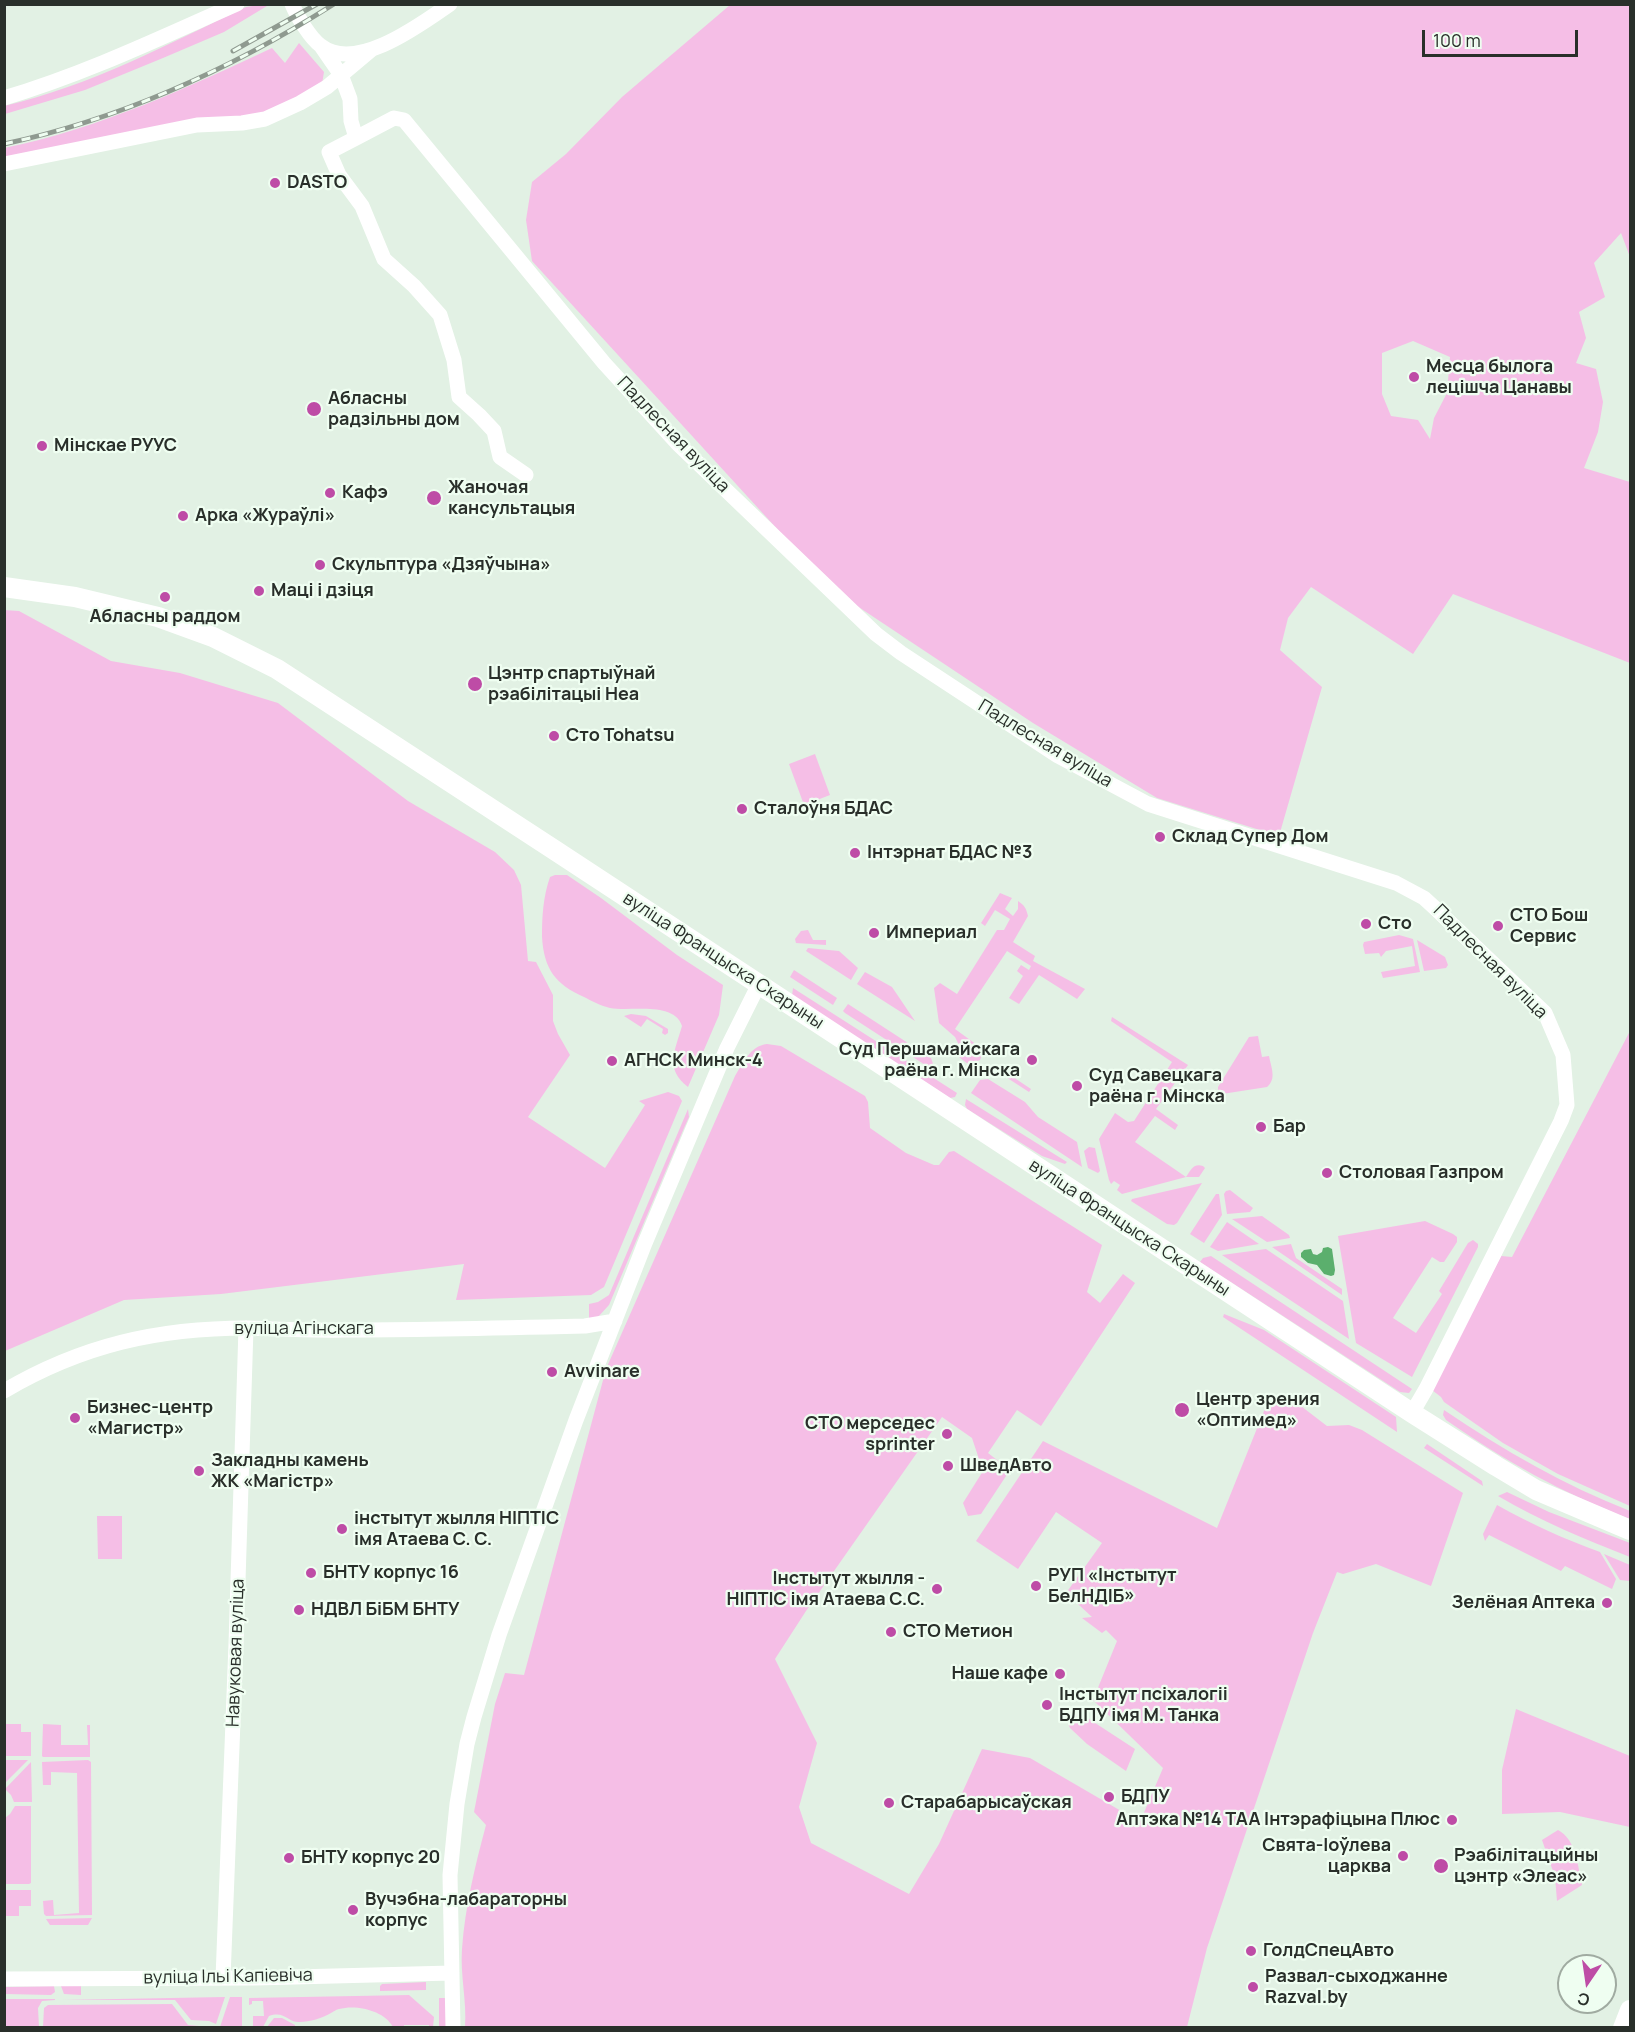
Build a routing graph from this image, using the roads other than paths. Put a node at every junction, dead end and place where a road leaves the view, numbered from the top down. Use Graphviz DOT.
graph roads {
  1 [pos="237,4"];
  2 [pos="292,4"];
  3 [pos="450,4"];
  4 [pos="321,46"];
  5 [pos="371,50"];
  6 [pos="342,75"];
  7 [pos="4,98"];
  8 [pos="356,138"];
  9 [pos="4,164"];
  10 [pos="526,476"];
  11 [pos="4,587"];
  12 [pos="759,984"];
  13 [pos="615,1321"];
  14 [pos="246,1328"];
  15 [pos="4,1391"];
  16 [pos="1412,1413"];
  17 [pos="1630,1530"];
  18 [pos="452,1972"];
  19 [pos="223,1978"];
  20 [pos="4,1979"];
  21 [pos="1630,2010"];
  22 [pos="453,2028"];
  23 [pos="1623,2028"];
  1 -- 7 [label="street"];
  2 -- 4 [label="street"];
  3 -- 5 [label="street"];
  4 -- 5 [label="street"];
  4 -- 6 [label="street"];
  5 -- 6 [label="street"];
  6 -- 8 [label="street"];
  6 -- 9 [label="street"];
  8 -- 10 [label="street, Падлесная вуліца"];
  8 -- 16 [label="street, Падлесная вуліца"];
  11 -- 12 [label="main road, вуліца Францыска Скарыны"];
  12 -- 13 [label="street"];
  12 -- 16 [label="main road, вуліца Францыска Скарыны"];
  13 -- 14 [label="street, вуліца Агінскага"];
  13 -- 18 [label="street"];
  14 -- 15 [label="street, вуліца Агінскага"];
  14 -- 19 [label="street, Навуковая вуліца"];
  16 -- 17 [label="main road, вуліца Францыска Скарыны"];
  18 -- 19 [label="street, вуліца Ільі Капіевіча"];
  18 -- 22 [label="street"];
  19 -- 20 [label="street, вуліца Ільі Капіевіча"];
  21 -- 23 [label="main road"];
}
